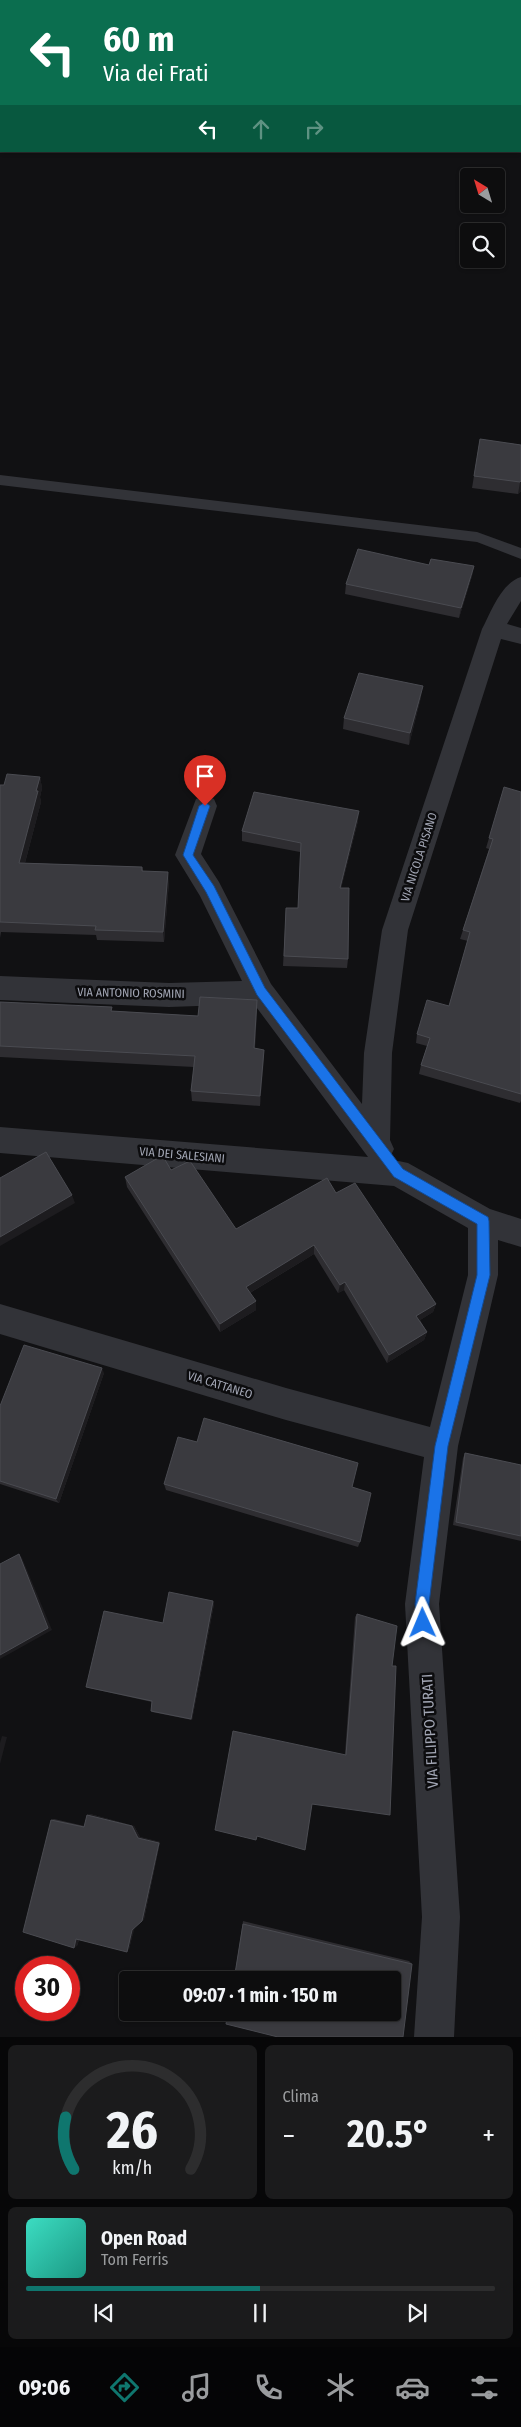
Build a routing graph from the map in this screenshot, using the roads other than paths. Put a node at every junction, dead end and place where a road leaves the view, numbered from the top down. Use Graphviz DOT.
graph roads {
  1 [pos="0,480"];
  2 [pos="521,554"];
  3 [pos="521,585"];
  4 [pos="493,629"];
  5 [pos="521,636"];
  6 [pos="205,806"];
  7 [pos="0,988"];
  8 [pos="261,992"];
  9 [pos="0,1140"];
  10 [pos="375,1144"];
  11 [pos="398,1173"];
  12 [pos="483,1221"];
  13 [pos="521,1234"];
  14 [pos="0,1319"];
  15 [pos="442,1446"];
  16 [pos="434,2037"];
  1 -- 2 [label="lane"];
  3 -- 4 [label="street, VIA NICOLA PISANO"];
  4 -- 5 [label="street"];
  4 -- 10 [label="street, VIA NICOLA PISANO"];
  6 -- 8 [label="street"];
  7 -- 8 [label="street, VIA ANTONIO ROSMINI"];
  8 -- 10 [label="street"];
  9 -- 11 [label="street, VIA DEI SALESIANI"];
  10 -- 11 [label="street"];
  11 -- 12 [label="street"];
  12 -- 13 [label="street"];
  12 -- 15 [label="street, VIA FILIPPO TURATI"];
  14 -- 15 [label="street, VIA CATTANEO"];
  15 -- 16 [label="street, VIA FILIPPO TURATI"];
}
